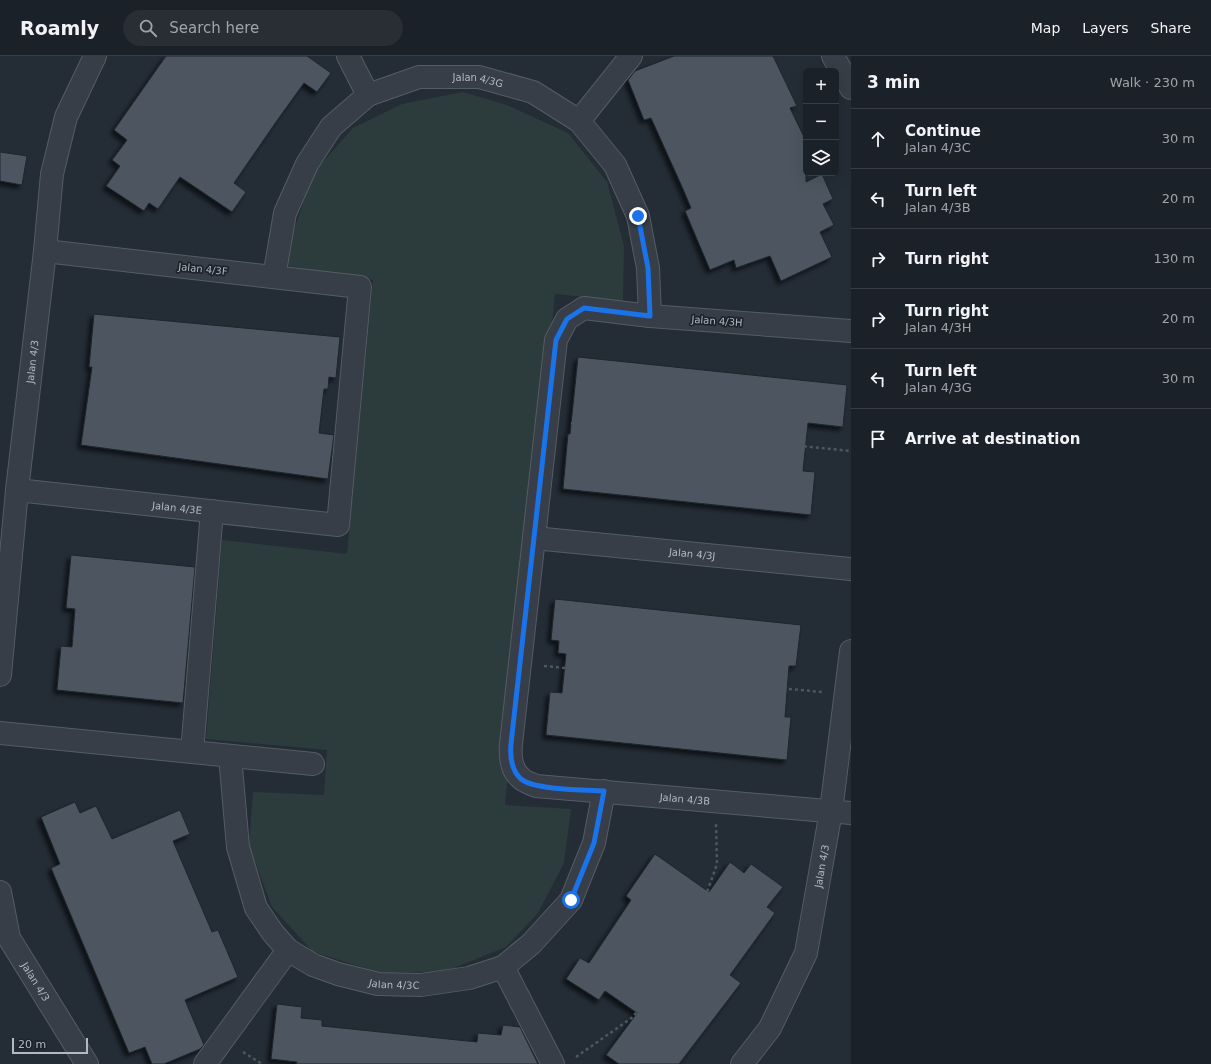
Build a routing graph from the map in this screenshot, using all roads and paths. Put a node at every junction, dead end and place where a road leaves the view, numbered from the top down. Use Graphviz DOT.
graph roads {
  1 [pos="95,56"];
  2 [pos="348,56"];
  3 [pos="631,56"];
  4 [pos="833,56"];
  5 [pos="851,88"];
  6 [pos="368,95"];
  7 [pos="579,121"];
  8 [pos="45,251"];
  9 [pos="274,277"];
  10 [pos="650,316"];
  11 [pos="851,330"];
  12 [pos="568,423"];
  13 [pos="851,451"];
  14 [pos="17,490"];
  15 [pos="212,511"];
  16 [pos="338,525"];
  17 [pos="534,538"];
  18 [pos="851,569"];
  19 [pos="851,651"];
  20 [pos="520,663"];
  21 [pos="0,675"];
  22 [pos="846,694"];
  23 [pos="0,733"];
  24 [pos="192,752"];
  25 [pos="230,756"];
  26 [pos="313,764"];
  27 [pos="604,791"];
  28 [pos="841,812"];
  29 [pos="716,816"];
  30 [pos="0,892"];
  31 [pos="288,950"];
  32 [pos="503,967"];
  33 [pos="562,1062"];
  34 [pos="87,1064"];
  35 [pos="205,1064"];
  36 [pos="742,1064"];
  1 -- 8 [label="street, Jalan 4/3"];
  2 -- 6 [label="street"];
  3 -- 7 [label="street"];
  4 -- 5 [label="street"];
  6 -- 7 [label="street, Jalan 4/3G"];
  6 -- 9 [label="street, Jalan 4/3G"];
  7 -- 10 [label="street, Jalan 4/3G"];
  8 -- 9 [label="street, Jalan 4/3F"];
  8 -- 14 [label="street, Jalan 4/3"];
  9 -- 16 [label="street, Jalan 4/3F"];
  10 -- 11 [label="street, Jalan 4/3H"];
  10 -- 17 [label="street, Jalan 4/3H"];
  12 -- 13 [label="path"];
  14 -- 15 [label="street, Jalan 4/3E"];
  14 -- 21 [label="street, Jalan 4/3"];
  15 -- 16 [label="street, Jalan 4/3E"];
  15 -- 24 [label="street"];
  17 -- 18 [label="street, Jalan 4/3J"];
  17 -- 20 [label="street"];
  19 -- 22 [label="street, Jalan 4/3"];
  20 -- 22 [label="path"];
  20 -- 27 [label="street, Jalan 4/3B"];
  22 -- 28 [label="street, Jalan 4/3"];
  23 -- 24 [label="street"];
  24 -- 25 [label="street"];
  25 -- 26 [label="street"];
  25 -- 31 [label="street, Jalan 4/3C"];
  27 -- 28 [label="street, Jalan 4/3B"];
  27 -- 32 [label="street, Jalan 4/3C"];
  28 -- 36 [label="street, Jalan 4/3"];
  29 -- 33 [label="path"];
  30 -- 34 [label="street, Jalan 4/3"];
  31 -- 32 [label="street, Jalan 4/3C"];
  31 -- 35 [label="street"];
  32 -- 33 [label="street"];
}
